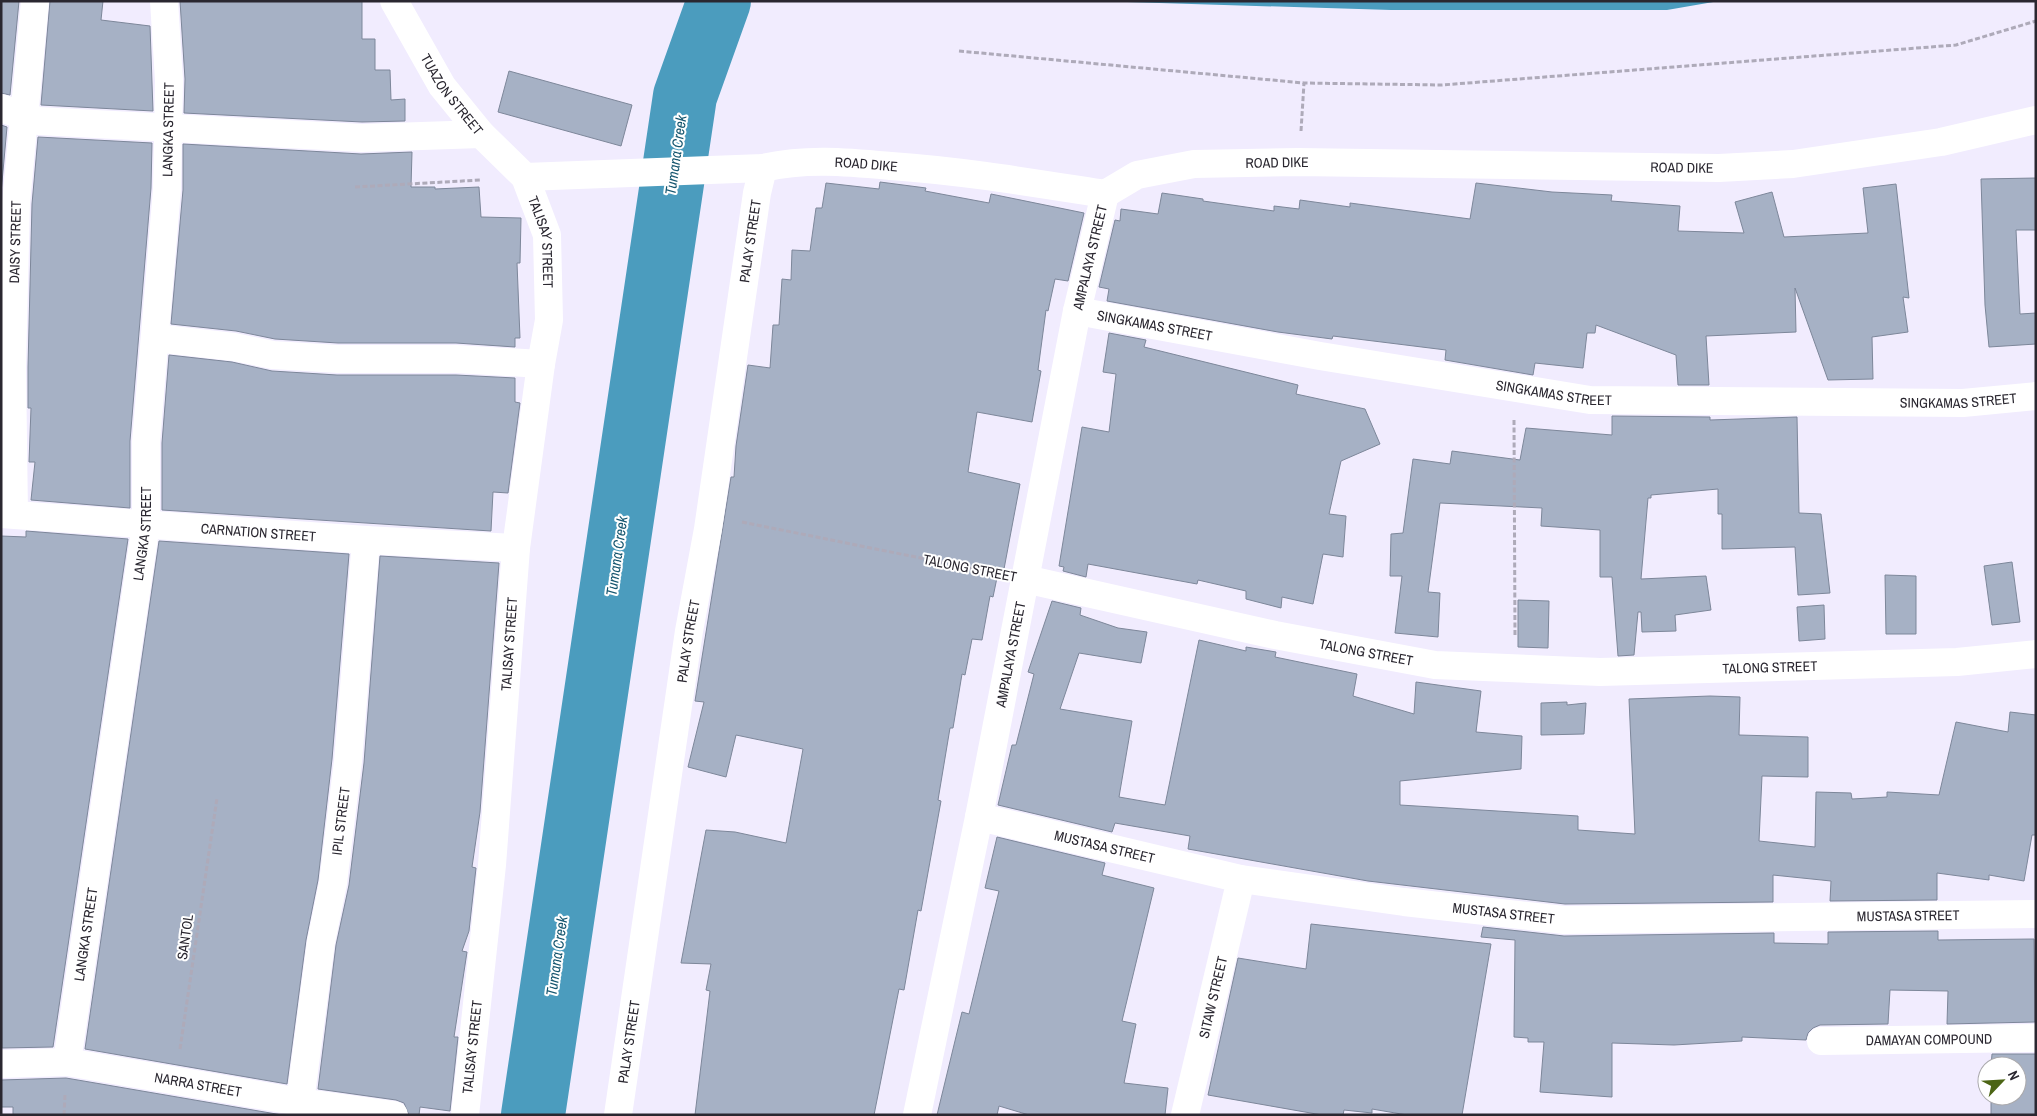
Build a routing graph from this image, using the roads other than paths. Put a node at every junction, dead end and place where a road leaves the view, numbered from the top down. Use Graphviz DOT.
graph roads {
  1 [pos="35,1"];
  2 [pos="164,1"];
  3 [pos="394,1"];
  4 [pos="12,112"];
  5 [pos="2036,120"];
  6 [pos="168,128"];
  7 [pos="481,134"];
  8 [pos="763,168"];
  9 [pos="525,177"];
  10 [pos="1105,194"];
  11 [pos="1077,311"];
  12 [pos="155,338"];
  13 [pos="541,364"];
  14 [pos="2036,396"];
  15 [pos="8,514"];
  16 [pos="146,524"];
  17 [pos="366,540"];
  18 [pos="516,548"];
  19 [pos="1025,579"];
  20 [pos="2036,654"];
  21 [pos="979,817"];
  22 [pos="1241,879"];
  23 [pos="2036,914"];
  24 [pos="2036,1038"];
  25 [pos="1821,1042"];
  26 [pos="67,1062"];
  27 [pos="1,1064"];
  28 [pos="300,1102"];
  29 [pos="394,1115"];
  30 [pos="464,1115"];
  31 [pos="618,1115"];
  32 [pos="917,1115"];
  33 [pos="1185,1115"];
  1 -- 4 [label="street, DAISY STREET"];
  2 -- 6 [label="street, LANGKA STREET"];
  3 -- 7 [label="street, TUAZON STREET"];
  4 -- 6 [label="street"];
  4 -- 15 [label="street, DAISY STREET"];
  5 -- 10 [label="street, ROAD DIKE"];
  6 -- 7 [label="street"];
  6 -- 12 [label="street, LANGKA STREET"];
  7 -- 9 [label="street, TUAZON STREET"];
  8 -- 9 [label="street, ROAD DIKE"];
  8 -- 10 [label="street, ROAD DIKE"];
  8 -- 31 [label="street, PALAY STREET"];
  9 -- 13 [label="street, TALISAY STREET"];
  10 -- 11 [label="street, AMPALAYA STREET"];
  11 -- 14 [label="street, SINGKAMAS STREET"];
  11 -- 19 [label="street, AMPALAYA STREET"];
  12 -- 13 [label="street"];
  12 -- 16 [label="street, LANGKA STREET"];
  13 -- 18 [label="street, TALISAY STREET"];
  15 -- 16 [label="street, CARNATION STREET"];
  16 -- 17 [label="street, CARNATION STREET"];
  16 -- 26 [label="street, LANGKA STREET"];
  17 -- 18 [label="street, CARNATION STREET"];
  17 -- 28 [label="street, IPIL STREET"];
  18 -- 30 [label="street, TALISAY STREET"];
  19 -- 20 [label="street, TALONG STREET"];
  19 -- 21 [label="street, AMPALAYA STREET"];
  21 -- 22 [label="street, MUSTASA STREET"];
  21 -- 32 [label="street, AMPALAYA STREET"];
  22 -- 23 [label="street, MUSTASA STREET"];
  22 -- 33 [label="street, SITAW STREET"];
  24 -- 25 [label="street, DAMAYAN COMPOUND"];
  26 -- 27 [label="street, NARRA STREET"];
  26 -- 28 [label="street, NARRA STREET"];
  28 -- 29 [label="street, NARRA STREET"];
}
